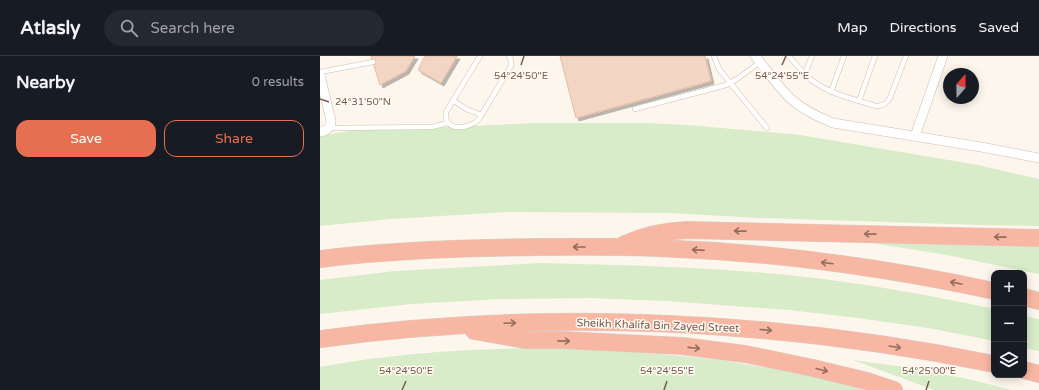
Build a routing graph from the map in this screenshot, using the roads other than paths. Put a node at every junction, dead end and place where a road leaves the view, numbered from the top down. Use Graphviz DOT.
graph roads {
  1 [pos="480,56"];
  2 [pos="509,56"];
  3 [pos="714,56"];
  4 [pos="789,56"];
  5 [pos="812,56"];
  6 [pos="844,56"];
  7 [pos="875,56"];
  8 [pos="906,56"];
  9 [pos="943,56"];
  10 [pos="758,59"];
  11 [pos="373,62"];
  12 [pos="320,74"];
  13 [pos="805,74"];
  14 [pos="730,83"];
  15 [pos="831,92"];
  16 [pos="453,100"];
  17 [pos="859,101"];
  18 [pos="634,109"];
  19 [pos="482,115"];
  20 [pos="447,123"];
  21 [pos="766,128"];
  22 [pos="324,130"];
  23 [pos="915,136"];
  24 [pos="1039,158"];
  25 [pos="1039,238"];
  26 [pos="618,247"];
  27 [pos="320,259"];
  28 [pos="991,290"];
  29 [pos="1027,298"];
  30 [pos="1039,301"];
  31 [pos="457,326"];
  32 [pos="320,339"];
  33 [pos="991,363"];
  34 [pos="1027,371"];
  35 [pos="1039,374"];
  36 [pos="894,390"];
  1 -- 16 [label="lane"];
  2 -- 19 [label="lane"];
  3 -- 14 [label="lane"];
  4 -- 13 [label="lane"];
  5 -- 13 [label="lane"];
  6 -- 15 [label="lane"];
  7 -- 17 [label="lane"];
  8 -- 17 [label="lane"];
  9 -- 23 [label="street"];
  10 -- 14 [label="lane"];
  10 -- 23 [label="street"];
  11 -- 12 [label="lane"];
  12 -- 22 [label="street"];
  13 -- 15 [label="lane"];
  14 -- 18 [label="lane"];
  14 -- 21 [label="lane"];
  15 -- 17 [label="lane"];
  16 -- 19 [label="lane"];
  16 -- 20 [label="lane"];
  19 -- 20 [label="lane"];
  20 -- 22 [label="lane"];
  23 -- 24 [label="street"];
  25 -- 26 [label="highway, one-way"];
  26 -- 27 [label="highway, one-way"];
  28 -- 26 [label="highway, one-way"];
  29 -- 30 [label="highway"];
  31 -- 32 [label="highway, Sheikh Khalifa Bin Zayed Street"];
  31 -- 33 [label="highway, Sheikh Khalifa Bin Zayed Street, one-way"];
  31 -- 36 [label="highway, one-way"];
  34 -- 35 [label="highway"];
}
